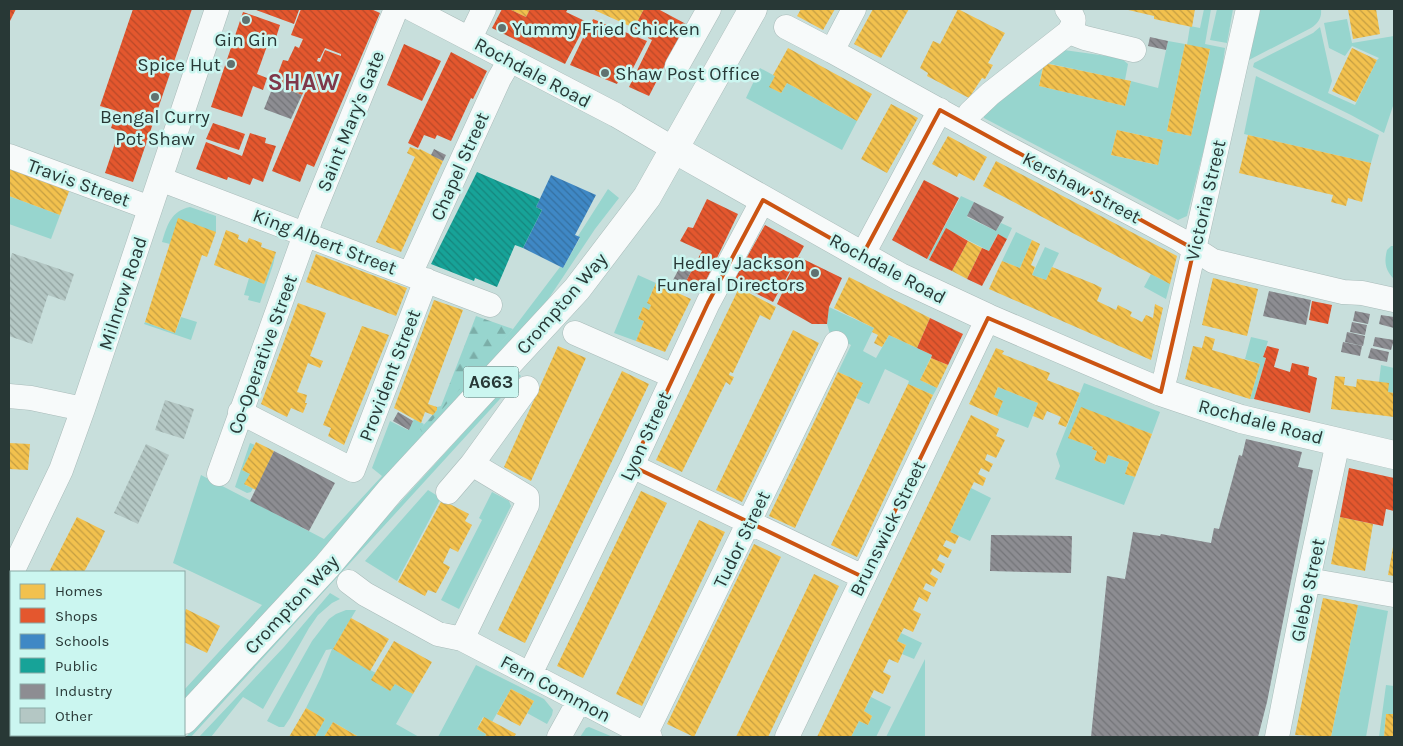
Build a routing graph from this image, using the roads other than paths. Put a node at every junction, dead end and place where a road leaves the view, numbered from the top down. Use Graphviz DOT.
graph roads {
  1 [pos="217,9"];
  2 [pos="396,9"];
  3 [pos="412,9"];
  4 [pos="484,9"];
  5 [pos="709,9"];
  6 [pos="753,9"];
  7 [pos="854,9"];
  8 [pos="1248,9"];
  9 [pos="1068,20"];
  10 [pos="786,27"];
  11 [pos="470,38"];
  12 [pos="832,50"];
  13 [pos="1134,50"];
  14 [pos="510,60"];
  15 [pos="677,66"];
  16 [pos="940,110"];
  17 [pos="964,124"];
  18 [pos="674,149"];
  19 [pos="9,156"];
  20 [pos="160,178"];
  21 [pos="763,200"];
  22 [pos="150,208"];
  23 [pos="305,234"];
  24 [pos="1194,249"];
  25 [pos="862,256"];
  26 [pos="418,277"];
  27 [pos="1394,300"];
  28 [pos="490,305"];
  29 [pos="988,318"];
  30 [pos="575,333"];
  31 [pos="836,343"];
  32 [pos="673,376"];
  33 [pos="527,388"];
  34 [pos="1161,392"];
  35 [pos="9,396"];
  36 [pos="84,409"];
  37 [pos="240,412"];
  38 [pos="1338,442"];
  39 [pos="1394,454"];
  40 [pos="472,464"];
  41 [pos="632,466"];
  42 [pos="219,474"];
  43 [pos="448,492"];
  44 [pos="749,522"];
  45 [pos="13,571"];
  46 [pos="863,577"];
  47 [pos="1308,580"];
  48 [pos="349,582"];
  49 [pos="1394,595"];
  50 [pos="462,639"];
  51 [pos="530,674"];
  52 [pos="579,701"];
  53 [pos="185,719"];
  54 [pos="648,736"];
  55 [pos="559,737"];
  56 [pos="787,737"];
  57 [pos="1277,737"];
  1 -- 20 [label="street, Milnrow Road"];
  2 -- 23 [label="street, Saint Mary's Gate"];
  3 -- 11 [label="street, Rochdale Road"];
  4 -- 11 [label="street"];
  5 -- 15 [label="street"];
  6 -- 18 [label="main road, Crompton Way / A663"];
  7 -- 12 [label="street"];
  8 -- 24 [label="street, Victoria Street"];
  9 -- 13 [label="street"];
  9 -- 17 [label="street"];
  10 -- 12 [label="street, Kershaw Street"];
  11 -- 14 [label="street, Rochdale Road"];
  12 -- 16 [label="street, Kershaw Street"];
  14 -- 18 [label="street, Rochdale Road"];
  14 -- 26 [label="street, Chapel Street"];
  16 -- 17 [label="street, Kershaw Street"];
  16 -- 25 [label="street"];
  17 -- 24 [label="street, Kershaw Street"];
  18 -- 21 [label="main road, Rochdale Road"];
  18 -- 53 [label="main road, Crompton Way / A663"];
  19 -- 22 [label="street, Travis Street"];
  20 -- 22 [label="street, Milnrow Road"];
  20 -- 23 [label="street, King Albert Street"];
  21 -- 25 [label="main road, Rochdale Road"];
  21 -- 32 [label="street, Lyon Street"];
  22 -- 36 [label="street, Milnrow Road"];
  23 -- 26 [label="street, King Albert Street"];
  23 -- 37 [label="street, Co-Operative Street"];
  24 -- 27 [label="street, Kershaw Street"];
  24 -- 34 [label="street, Victoria Street"];
  25 -- 29 [label="main road, Rochdale Road"];
  26 -- 28 [label="street, King Albert Street"];
  26 -- 37 [label="street, Provident Street"];
  29 -- 34 [label="main road, Rochdale Road"];
  29 -- 46 [label="street, Brunswick Street"];
  30 -- 32 [label="street"];
  31 -- 44 [label="street, Tudor Street"];
  32 -- 41 [label="street, Lyon Street"];
  33 -- 40 [label="street"];
  34 -- 38 [label="main road, Rochdale Road"];
  35 -- 36 [label="street"];
  36 -- 45 [label="street, Milnrow Road"];
  37 -- 42 [label="street, Co-Operative Street"];
  38 -- 39 [label="main road, Rochdale Road"];
  38 -- 47 [label="street, Glebe Street"];
  40 -- 43 [label="street"];
  40 -- 50 [label="street"];
  41 -- 44 [label="street"];
  41 -- 51 [label="street, Lyon Street"];
  44 -- 46 [label="street"];
  44 -- 54 [label="street, Tudor Street"];
  46 -- 56 [label="street, Brunswick Street"];
  47 -- 49 [label="street"];
  47 -- 57 [label="street, Glebe Street"];
  48 -- 50 [label="street, Fern Common"];
  50 -- 51 [label="street, Fern Common"];
  51 -- 52 [label="street, Fern Common"];
  52 -- 54 [label="street, Fern Common"];
  52 -- 55 [label="street"];
}
